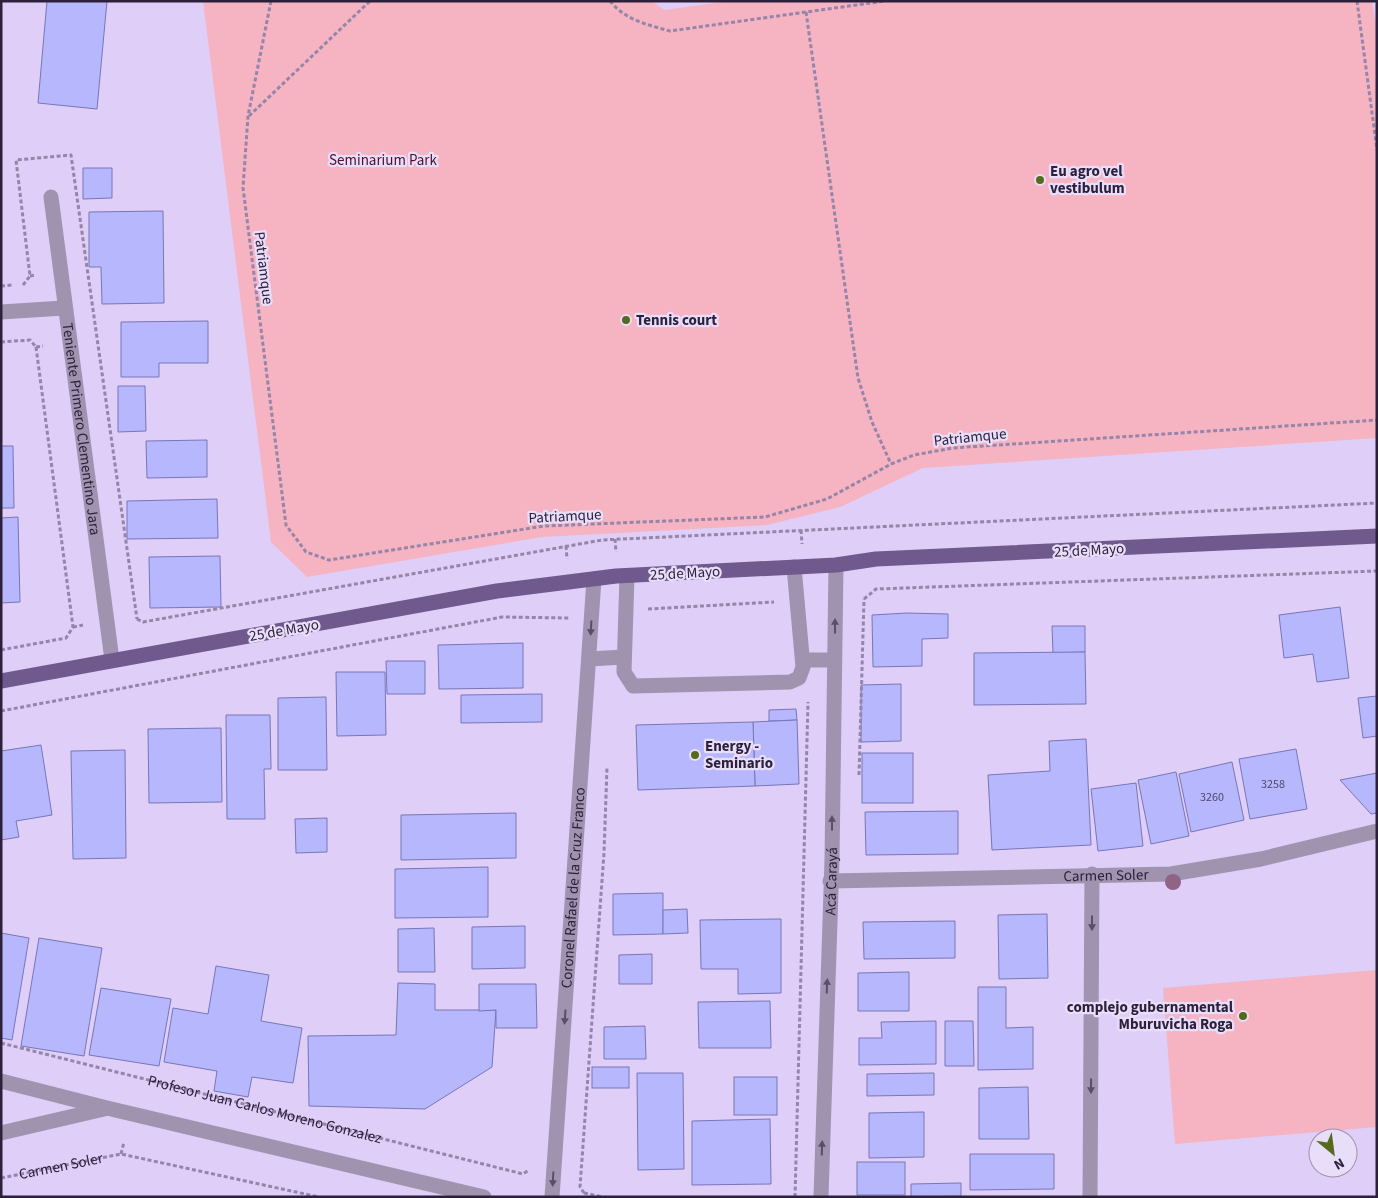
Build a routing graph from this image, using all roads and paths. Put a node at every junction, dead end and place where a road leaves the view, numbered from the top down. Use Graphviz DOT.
graph roads {
  1 [pos="271,1"];
  2 [pos="370,1"];
  3 [pos="610,1"];
  4 [pos="838,1"];
  5 [pos="884,1"];
  6 [pos="1357,1"];
  7 [pos="838,8"];
  8 [pos="806,12"];
  9 [pos="248,116"];
  10 [pos="1377,150"];
  11 [pos="51,197"];
  12 [pos="35,275"];
  13 [pos="30,276"];
  14 [pos="64,308"];
  15 [pos="1,312"];
  16 [pos="1,342"];
  17 [pos="43,346"];
  18 [pos="36,347"];
  19 [pos="1377,420"];
  20 [pos="891,464"];
  21 [pos="874,527"];
  22 [pos="801,530"];
  23 [pos="874,532"];
  24 [pos="1377,536"];
  25 [pos="615,539"];
  26 [pos="802,542"];
  27 [pos="566,546"];
  28 [pos="616,552"];
  29 [pos="567,560"];
  30 [pos="836,565"];
  31 [pos="794,567"];
  32 [pos="1377,571"];
  33 [pos="627,576"];
  34 [pos="594,579"];
  35 [pos="796,600"];
  36 [pos="626,611"];
  37 [pos="570,620"];
  38 [pos="144,622"];
  39 [pos="83,625"];
  40 [pos="73,627"];
  41 [pos="144,627"];
  42 [pos="66,638"];
  43 [pos="68,645"];
  44 [pos="1,650"];
  45 [pos="624,657"];
  46 [pos="589,659"];
  47 [pos="112,660"];
  48 [pos="803,660"];
  49 [pos="834,660"];
  50 [pos="1,681"];
  51 [pos="78,691"];
  52 [pos="79,696"];
  53 [pos="808,697"];
  54 [pos="1,711"];
  55 [pos="608,759"];
  56 [pos="859,781"];
  57 [pos="1377,832"];
  58 [pos="1092,874"];
  59 [pos="830,881"];
  60 [pos="1,1043"];
  61 [pos="136,1077"];
  62 [pos="1,1080"];
  63 [pos="135,1082"];
  64 [pos="107,1108"];
  65 [pos="1,1133"];
  66 [pos="124,1142"];
  67 [pos="122,1154"];
  68 [pos="529,1170"];
  69 [pos="523,1174"];
  70 [pos="1,1178"];
  71 [pos="523,1180"];
  72 [pos="584,1195"];
  73 [pos="318,1197"];
  74 [pos="484,1197"];
  75 [pos="552,1197"];
  76 [pos="603,1197"];
  77 [pos="795,1197"];
  78 [pos="821,1197"];
  79 [pos="1090,1197"];
  1 -- 9 [label="path, Patriamque"];
  2 -- 9 [label="path"];
  3 -- 8 [label="path"];
  4 -- 7 [label="path"];
  5 -- 7 [label="path"];
  6 -- 10 [label="path"];
  7 -- 8 [label="path"];
  8 -- 20 [label="path"];
  9 -- 20 [label="path, Patriamque"];
  11 -- 14 [label="street, Teniente Primero Clementino Jara"];
  12 -- 13 [label="path"];
  14 -- 15 [label="street"];
  14 -- 47 [label="street, Teniente Primero Clementino Jara"];
  16 -- 18 [label="path"];
  17 -- 18 [label="path"];
  18 -- 40 [label="path"];
  19 -- 20 [label="path, Patriamque"];
  21 -- 23 [label="path"];
  22 -- 26 [label="path"];
  24 -- 30 [label="main road, 25 de Mayo"];
  25 -- 28 [label="path"];
  27 -- 29 [label="path"];
  30 -- 31 [label="main road, 25 de Mayo"];
  49 -- 30 [label="street, Acá Carayá, one-way"];
  31 -- 33 [label="main road, 25 de Mayo"];
  31 -- 35 [label="street"];
  32 -- 56 [label="path, 25 de Mayo"];
  33 -- 34 [label="main road, 25 de Mayo"];
  33 -- 36 [label="street"];
  34 -- 46 [label="street, Coronel Rafael de la Cruz Franco, one-way"];
  34 -- 47 [label="main road, 25 de Mayo"];
  35 -- 36 [label="path"];
  35 -- 48 [label="street"];
  36 -- 45 [label="street"];
  37 -- 52 [label="path, 25 de Mayo"];
  38 -- 41 [label="path"];
  39 -- 40 [label="path"];
  40 -- 42 [label="path"];
  42 -- 43 [label="path"];
  42 -- 44 [label="path"];
  45 -- 46 [label="street"];
  45 -- 48 [label="street"];
  46 -- 75 [label="street, Coronel Rafael de la Cruz Franco, one-way"];
  47 -- 50 [label="main road, 25 de Mayo"];
  48 -- 49 [label="street"];
  59 -- 49 [label="street, Acá Carayá, one-way"];
  51 -- 52 [label="path"];
  52 -- 54 [label="path, 25 de Mayo"];
  53 -- 77 [label="path, Acá Carayá"];
  55 -- 72 [label="path, Coronel Rafael de la Cruz Franco"];
  57 -- 58 [label="street, Carmen Soler"];
  58 -- 59 [label="street, Carmen Soler"];
  58 -- 79 [label="street, one-way"];
  78 -- 59 [label="street, Acá Carayá, one-way"];
  60 -- 61 [label="path, Profesor Juan Carlos Moreno Gonzalez"];
  61 -- 63 [label="path"];
  61 -- 69 [label="path, Profesor Juan Carlos Moreno Gonzalez"];
  62 -- 64 [label="street"];
  64 -- 65 [label="street"];
  64 -- 74 [label="street"];
  66 -- 67 [label="path"];
  67 -- 70 [label="path, Carmen Soler"];
  67 -- 73 [label="path"];
  68 -- 69 [label="path"];
  69 -- 71 [label="path"];
  72 -- 76 [label="path"];
}
